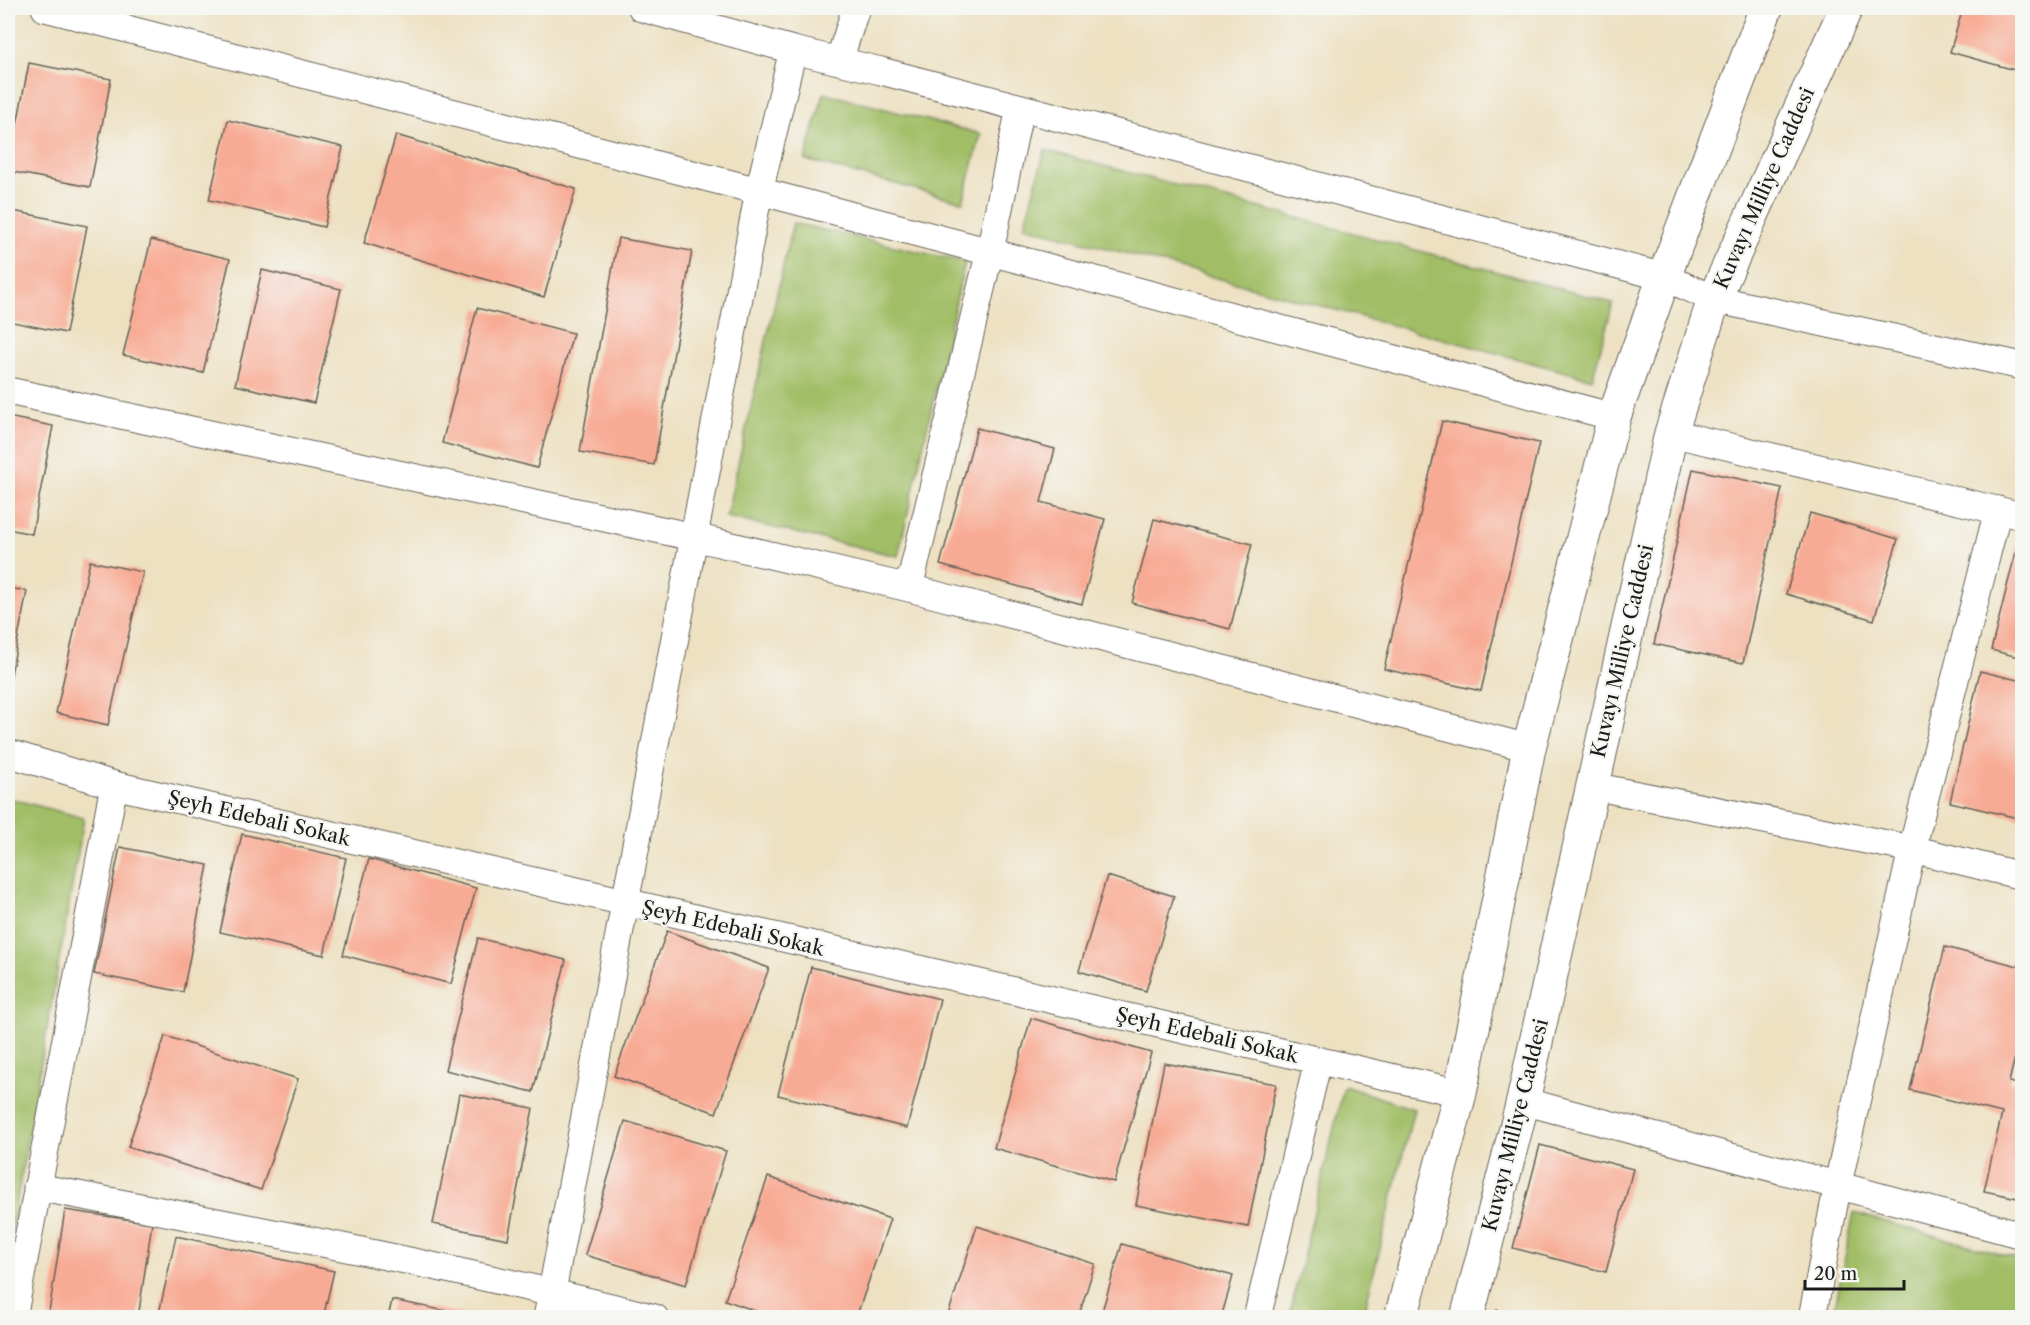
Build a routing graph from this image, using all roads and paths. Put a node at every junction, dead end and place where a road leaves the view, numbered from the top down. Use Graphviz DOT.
graph roads {
  1 [pos="45,8"];
  2 [pos="642,8"];
  3 [pos="856,8"];
  4 [pos="1766,8"];
  5 [pos="1846,8"];
  6 [pos="793,50"];
  7 [pos="840,61"];
  8 [pos="1020,108"];
  9 [pos="759,190"];
  10 [pos="990,251"];
  11 [pos="1664,277"];
  12 [pos="1714,298"];
  13 [pos="2022,366"];
  14 [pos="8,391"];
  15 [pos="1614,417"];
  16 [pos="1671,433"];
  17 [pos="2010,513"];
  18 [pos="694,537"];
  19 [pos="909,588"];
  20 [pos="1528,748"];
  21 [pos="8,753"];
  22 [pos="114,784"];
  23 [pos="1592,786"];
  24 [pos="1912,849"];
  25 [pos="2022,876"];
  26 [pos="626,903"];
  27 [pos="1318,1061"];
  28 [pos="1460,1093"];
  29 [pos="1523,1101"];
  30 [pos="1838,1184"];
  31 [pos="38,1187"];
  32 [pos="2022,1235"];
  33 [pos="551,1291"];
  34 [pos="13,1317"];
  35 [pos="547,1317"];
  36 [pos="655,1317"];
  37 [pos="1257,1317"];
  38 [pos="1401,1317"];
  39 [pos="1467,1317"];
  40 [pos="1812,1317"];
  1 -- 9 [label="street"];
  2 -- 6 [label="street"];
  3 -- 7 [label="street"];
  4 -- 11 [label="main road"];
  5 -- 12 [label="main road, Kuvayı Milliye Caddesi"];
  6 -- 7 [label="street"];
  6 -- 9 [label="street"];
  7 -- 8 [label="street"];
  8 -- 10 [label="street"];
  8 -- 11 [label="street"];
  9 -- 10 [label="street"];
  9 -- 18 [label="street"];
  10 -- 15 [label="street"];
  10 -- 19 [label="street"];
  11 -- 12 [label="street"];
  11 -- 15 [label="main road"];
  12 -- 13 [label="street"];
  12 -- 16 [label="main road, Kuvayı Milliye Caddesi"];
  14 -- 18 [label="street"];
  15 -- 20 [label="main road"];
  16 -- 17 [label="street"];
  16 -- 23 [label="main road, Kuvayı Milliye Caddesi"];
  17 -- 24 [label="street"];
  18 -- 19 [label="street"];
  18 -- 26 [label="street"];
  19 -- 20 [label="street"];
  20 -- 28 [label="main road"];
  21 -- 22 [label="street, Şeyh Edebali Sokak"];
  22 -- 26 [label="street, Şeyh Edebali Sokak"];
  22 -- 31 [label="street"];
  23 -- 24 [label="street"];
  23 -- 29 [label="main road, Kuvayı Milliye Caddesi"];
  24 -- 25 [label="street"];
  24 -- 30 [label="street"];
  26 -- 27 [label="street, Şeyh Edebali Sokak"];
  26 -- 33 [label="street"];
  27 -- 28 [label="street, Şeyh Edebali Sokak"];
  27 -- 37 [label="street"];
  28 -- 38 [label="main road"];
  29 -- 30 [label="street"];
  29 -- 39 [label="main road, Kuvayı Milliye Caddesi"];
  30 -- 32 [label="street"];
  30 -- 40 [label="street"];
  31 -- 33 [label="street"];
  31 -- 34 [label="street"];
  33 -- 35 [label="street"];
  33 -- 36 [label="street"];
}
